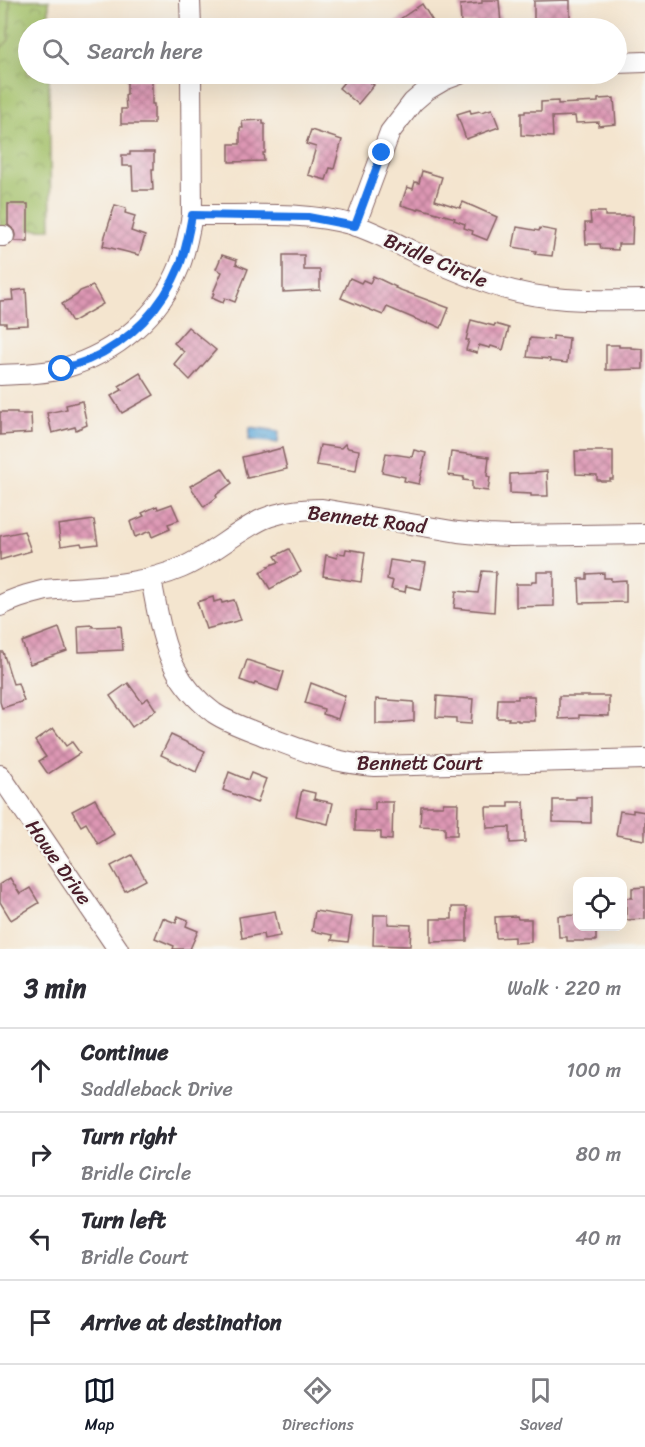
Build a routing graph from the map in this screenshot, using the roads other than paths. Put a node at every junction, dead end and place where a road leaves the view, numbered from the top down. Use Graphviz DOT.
graph roads {
  1 [pos="190,0"];
  2 [pos="191,18"];
  3 [pos="645,62"];
  4 [pos="627,63"];
  5 [pos="191,84"];
  6 [pos="437,84"];
  7 [pos="192,215"];
  8 [pos="355,226"];
  9 [pos="645,300"];
  10 [pos="0,375"];
  11 [pos="645,534"];
  12 [pos="151,579"];
  13 [pos="0,606"];
  14 [pos="645,759"];
  15 [pos="0,775"];
  16 [pos="118,949"];
  1 -- 2 [label="street"];
  3 -- 4 [label="street"];
  5 -- 7 [label="street"];
  6 -- 8 [label="street"];
  7 -- 8 [label="street, Bridle Circle"];
  7 -- 10 [label="street"];
  8 -- 9 [label="street, Bridle Circle"];
  11 -- 12 [label="street, Bennett Road"];
  12 -- 13 [label="street, Bennett Road"];
  12 -- 14 [label="street, Bennett Court"];
  15 -- 16 [label="street, Howe Drive"];
}
